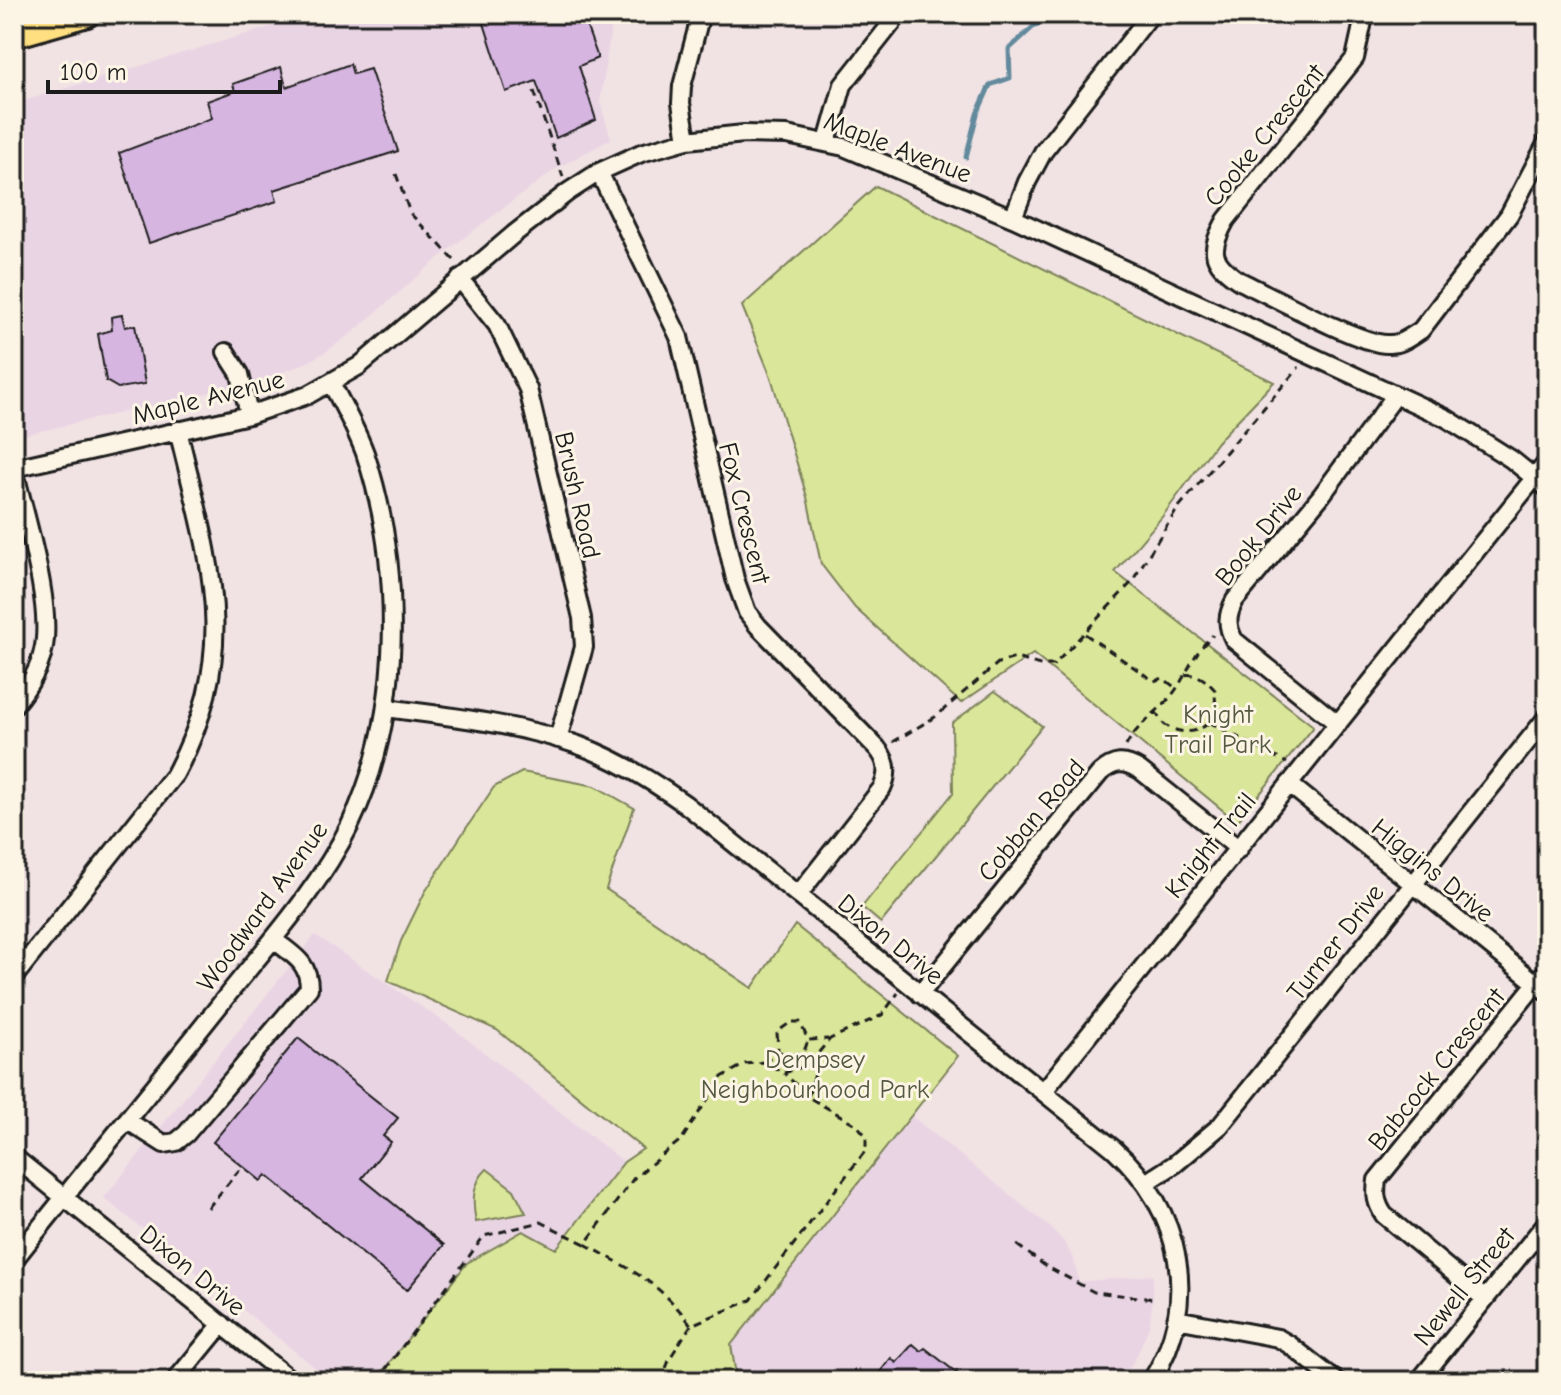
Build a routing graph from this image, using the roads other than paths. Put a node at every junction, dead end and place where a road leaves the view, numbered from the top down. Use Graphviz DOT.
graph roads {
  1 [pos="87,14"];
  2 [pos="701,14"];
  3 [pos="899,14"];
  4 [pos="1151,14"];
  5 [pos="1363,15"];
  6 [pos="14,35"];
  7 [pos="687,140"];
  8 [pos="827,142"];
  9 [pos="1547,142"];
  10 [pos="599,172"];
  11 [pos="1013,218"];
  12 [pos="460,279"];
  13 [pos="226,352"];
  14 [pos="331,383"];
  15 [pos="1395,396"];
  16 [pos="249,415"];
  17 [pos="178,430"];
  18 [pos="1547,462"];
  19 [pos="14,469"];
  20 [pos="1541,483"];
  21 [pos="14,705"];
  22 [pos="386,708"];
  23 [pos="1547,717"];
  24 [pos="1338,724"];
  25 [pos="558,739"];
  26 [pos="1289,784"];
  27 [pos="1239,849"];
  28 [pos="1411,885"];
  29 [pos="798,895"];
  30 [pos="273,939"];
  31 [pos="16,969"];
  32 [pos="1547,970"];
  33 [pos="1541,988"];
  34 [pos="920,994"];
  35 [pos="1043,1092"];
  36 [pos="128,1121"];
  37 [pos="14,1157"];
  38 [pos="1147,1182"];
  39 [pos="64,1197"];
  40 [pos="1547,1222"];
  41 [pos="14,1260"];
  42 [pos="1485,1299"];
  43 [pos="1176,1319"];
  44 [pos="222,1324"];
  45 [pos="1547,1375"];
  46 [pos="175,1381"];
  47 [pos="292,1381"];
  48 [pos="1151,1381"];
  49 [pos="1336,1381"];
  50 [pos="1419,1381"];
  51 [pos="1542,1381"];
  1 -- 6 [label="highway"];
  2 -- 7 [label="street"];
  3 -- 8 [label="street"];
  4 -- 11 [label="street"];
  5 -- 9 [label="street, Cooke Crescent"];
  7 -- 8 [label="street, Maple Avenue"];
  7 -- 10 [label="street, Maple Avenue"];
  8 -- 11 [label="street, Maple Avenue"];
  10 -- 12 [label="street, Maple Avenue"];
  10 -- 29 [label="street, Fox Crescent"];
  11 -- 15 [label="street, Maple Avenue"];
  12 -- 14 [label="street, Maple Avenue"];
  12 -- 25 [label="street, Brush Road"];
  13 -- 16 [label="street"];
  14 -- 16 [label="street, Maple Avenue"];
  14 -- 22 [label="street, Woodward Avenue"];
  15 -- 20 [label="street, Maple Avenue"];
  15 -- 24 [label="street, Book Drive"];
  16 -- 17 [label="street, Maple Avenue"];
  17 -- 19 [label="street, Maple Avenue"];
  17 -- 31 [label="street"];
  18 -- 20 [label="street, Knight Trail"];
  19 -- 21 [label="street"];
  20 -- 24 [label="street, Knight Trail"];
  22 -- 25 [label="street, Dixon Drive"];
  22 -- 30 [label="street, Woodward Avenue"];
  23 -- 28 [label="street, Turner Drive"];
  24 -- 26 [label="street, Knight Trail"];
  25 -- 29 [label="street, Dixon Drive"];
  26 -- 27 [label="street, Knight Trail"];
  26 -- 28 [label="street, Higgins Drive"];
  27 -- 34 [label="street, Cobban Road"];
  27 -- 35 [label="street, Knight Trail"];
  28 -- 33 [label="street, Higgins Drive"];
  28 -- 38 [label="street, Turner Drive"];
  29 -- 34 [label="street, Dixon Drive"];
  30 -- 36 [label="street, Woodward Avenue"];
  30 -- 36 [label="street"];
  32 -- 33 [label="street, Babcock Crescent"];
  33 -- 42 [label="street, Babcock Crescent"];
  34 -- 35 [label="street, Dixon Drive"];
  35 -- 38 [label="street, Dixon Drive"];
  36 -- 39 [label="street, Woodward Avenue"];
  37 -- 39 [label="street, Dixon Drive"];
  38 -- 43 [label="street, Dixon Drive"];
  39 -- 41 [label="street, Woodward Avenue"];
  39 -- 44 [label="street, Dixon Drive"];
  40 -- 42 [label="street, Newell Street"];
  42 -- 50 [label="street, Newell Street"];
  43 -- 48 [label="street, Dixon Drive"];
  43 -- 49 [label="street"];
  44 -- 46 [label="street"];
  44 -- 47 [label="street, Dixon Drive"];
  45 -- 51 [label="street"];
}
